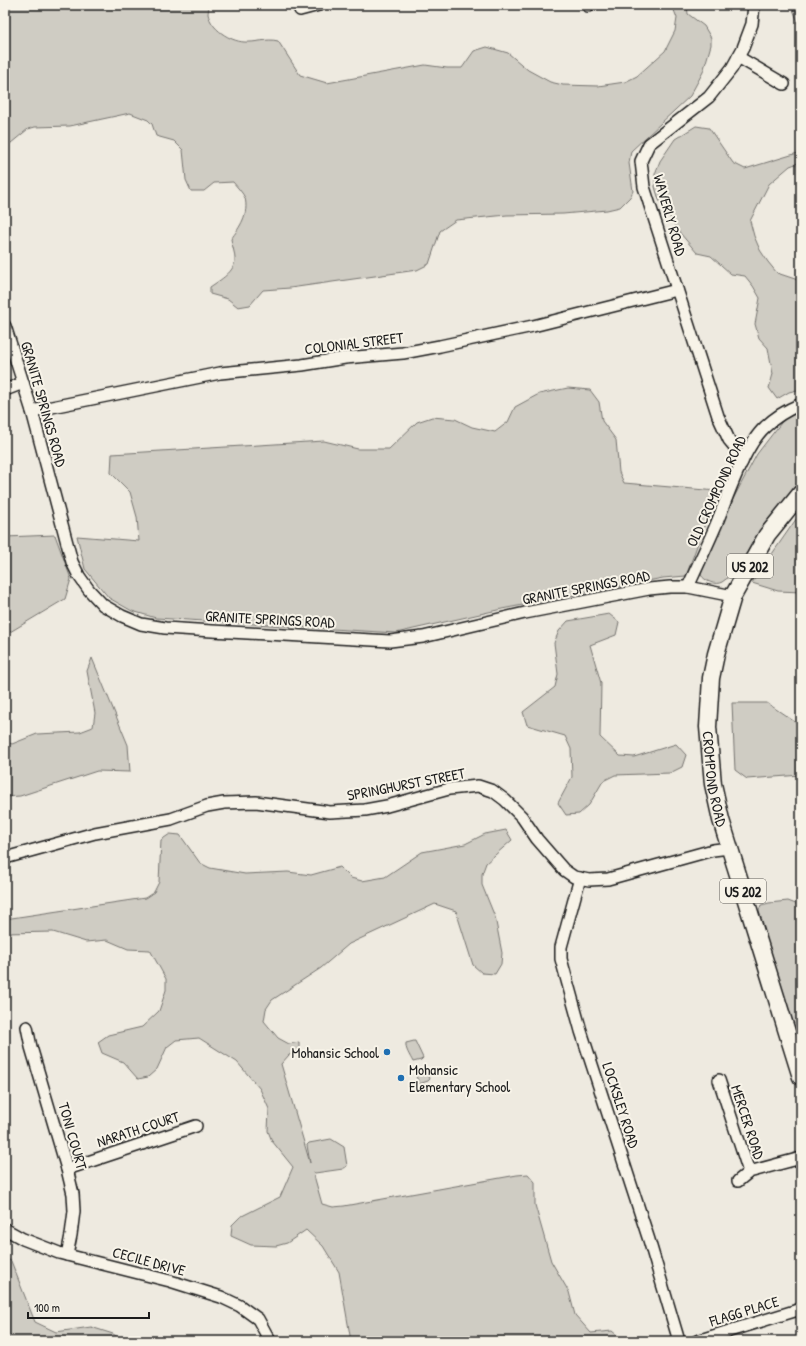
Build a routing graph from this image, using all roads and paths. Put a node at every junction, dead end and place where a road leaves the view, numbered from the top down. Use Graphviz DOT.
graph roads {
  1 [pos="319,5"];
  2 [pos="754,5"];
  3 [pos="300,10"];
  4 [pos="738,57"];
  5 [pos="784,84"];
  6 [pos="677,290"];
  7 [pos="5,326"];
  8 [pos="23,383"];
  9 [pos="5,390"];
  10 [pos="801,404"];
  11 [pos="32,411"];
  12 [pos="742,462"];
  13 [pos="801,493"];
  14 [pos="688,587"];
  15 [pos="733,596"];
  16 [pos="729,848"];
  17 [pos="5,858"];
  18 [pos="580,878"];
  19 [pos="26,1027"];
  20 [pos="801,1077"];
  21 [pos="719,1080"];
  22 [pos="196,1126"];
  23 [pos="801,1158"];
  24 [pos="67,1169"];
  25 [pos="749,1172"];
  26 [pos="738,1182"];
  27 [pos="5,1229"];
  28 [pos="66,1255"];
  29 [pos="801,1309"];
  30 [pos="270,1341"];
  31 [pos="679,1341"];
  32 [pos="697,1341"];
  1 -- 3 [label="street"];
  2 -- 4 [label="street, WAVERLY ROAD"];
  4 -- 5 [label="street"];
  4 -- 6 [label="street, WAVERLY ROAD"];
  6 -- 11 [label="street, COLONIAL STREET"];
  6 -- 12 [label="street, WAVERLY ROAD"];
  7 -- 8 [label="street, GRANITE SPRINGS ROAD"];
  8 -- 9 [label="street"];
  8 -- 11 [label="street, GRANITE SPRINGS ROAD"];
  10 -- 12 [label="street, OLD CROMPOND ROAD"];
  11 -- 14 [label="street, GRANITE SPRINGS ROAD"];
  12 -- 14 [label="street, OLD CROMPOND ROAD"];
  13 -- 15 [label="highway, CROMPOND ROAD / US 202"];
  14 -- 15 [label="street, GRANITE SPRINGS ROAD"];
  15 -- 16 [label="highway, CROMPOND ROAD / US 202"];
  16 -- 18 [label="street, SPRINGHURST STREET"];
  16 -- 20 [label="highway, CROMPOND ROAD / US 202"];
  17 -- 18 [label="street, SPRINGHURST STREET"];
  18 -- 31 [label="street, LOCKSLEY ROAD"];
  19 -- 24 [label="street, TONI COURT"];
  21 -- 25 [label="street, MERCER ROAD"];
  22 -- 24 [label="street, NARATH COURT"];
  23 -- 25 [label="street"];
  24 -- 28 [label="street, TONI COURT"];
  25 -- 26 [label="street"];
  27 -- 28 [label="street, CECILE DRIVE"];
  28 -- 30 [label="street, CECILE DRIVE"];
  29 -- 32 [label="street, FLAGG PLACE"];
}
